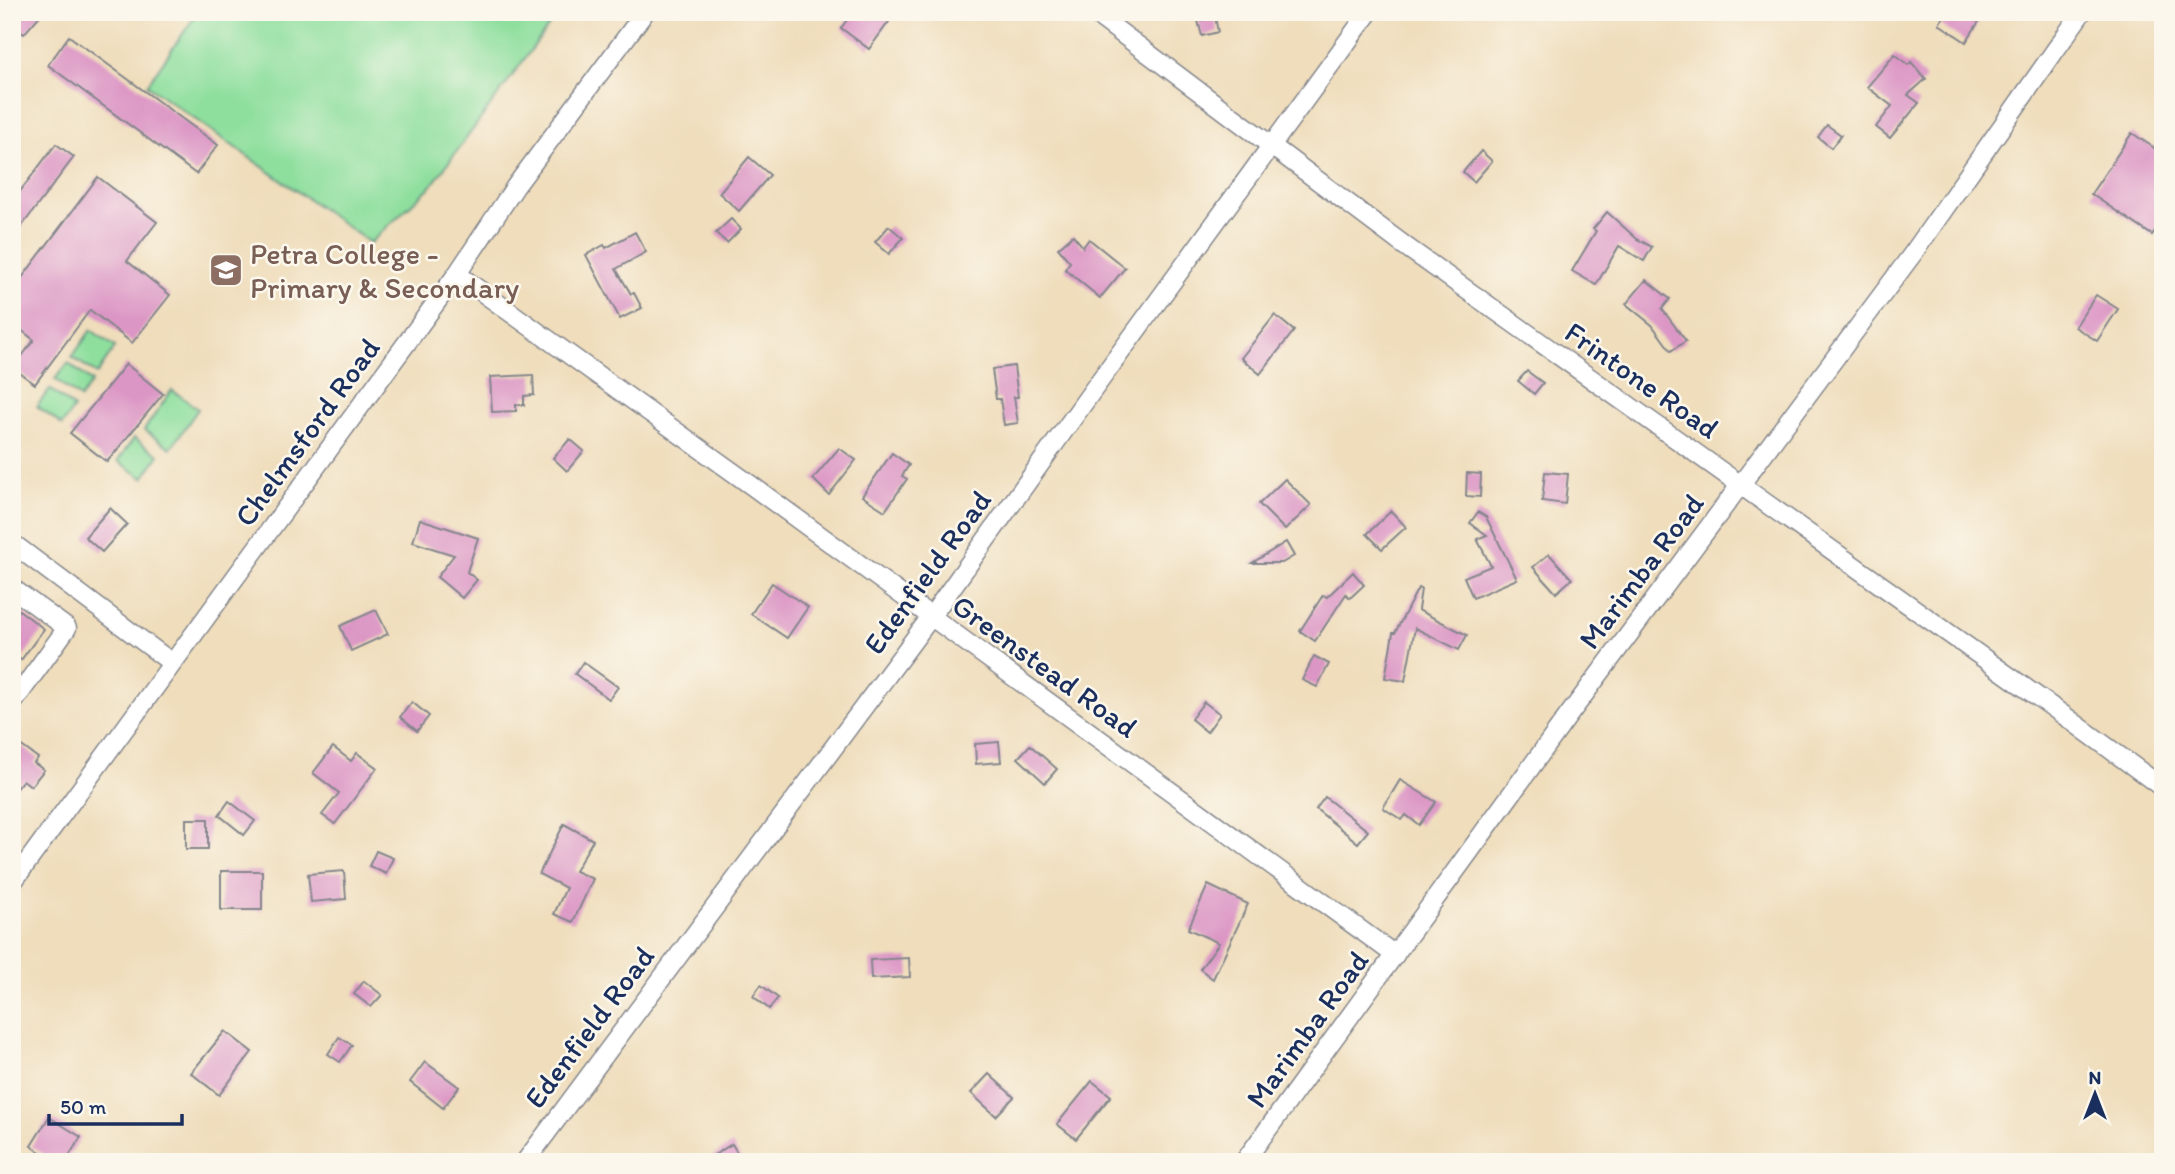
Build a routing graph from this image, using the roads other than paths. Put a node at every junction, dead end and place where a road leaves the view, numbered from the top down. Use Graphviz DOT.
graph roads {
  1 [pos="645,12"];
  2 [pos="1093,12"];
  3 [pos="1369,12"];
  4 [pos="2073,15"];
  5 [pos="1270,147"];
  6 [pos="457,274"];
  7 [pos="1740,484"];
  8 [pos="12,543"];
  9 [pos="12,587"];
  10 [pos="930,618"];
  11 [pos="172,663"];
  12 [pos="12,704"];
  13 [pos="2163,788"];
  14 [pos="12,883"];
  15 [pos="1395,955"];
  16 [pos="525,1162"];
  17 [pos="1244,1162"];
  1 -- 6 [label="street, Chelmsford Road"];
  2 -- 5 [label="street, Frintone Road"];
  3 -- 5 [label="street, Edenfield Road"];
  4 -- 7 [label="street, Marimba Road"];
  5 -- 7 [label="street, Frintone Road"];
  5 -- 10 [label="street, Edenfield Road"];
  6 -- 10 [label="street, Greenstead Road"];
  6 -- 11 [label="street, Chelmsford Road"];
  7 -- 13 [label="street, Frintone Road"];
  7 -- 15 [label="street, Marimba Road"];
  8 -- 11 [label="street"];
  9 -- 12 [label="street"];
  10 -- 15 [label="street, Greenstead Road"];
  10 -- 16 [label="street, Edenfield Road"];
  11 -- 14 [label="street, Chelmsford Road"];
  15 -- 17 [label="street, Marimba Road"];
}
